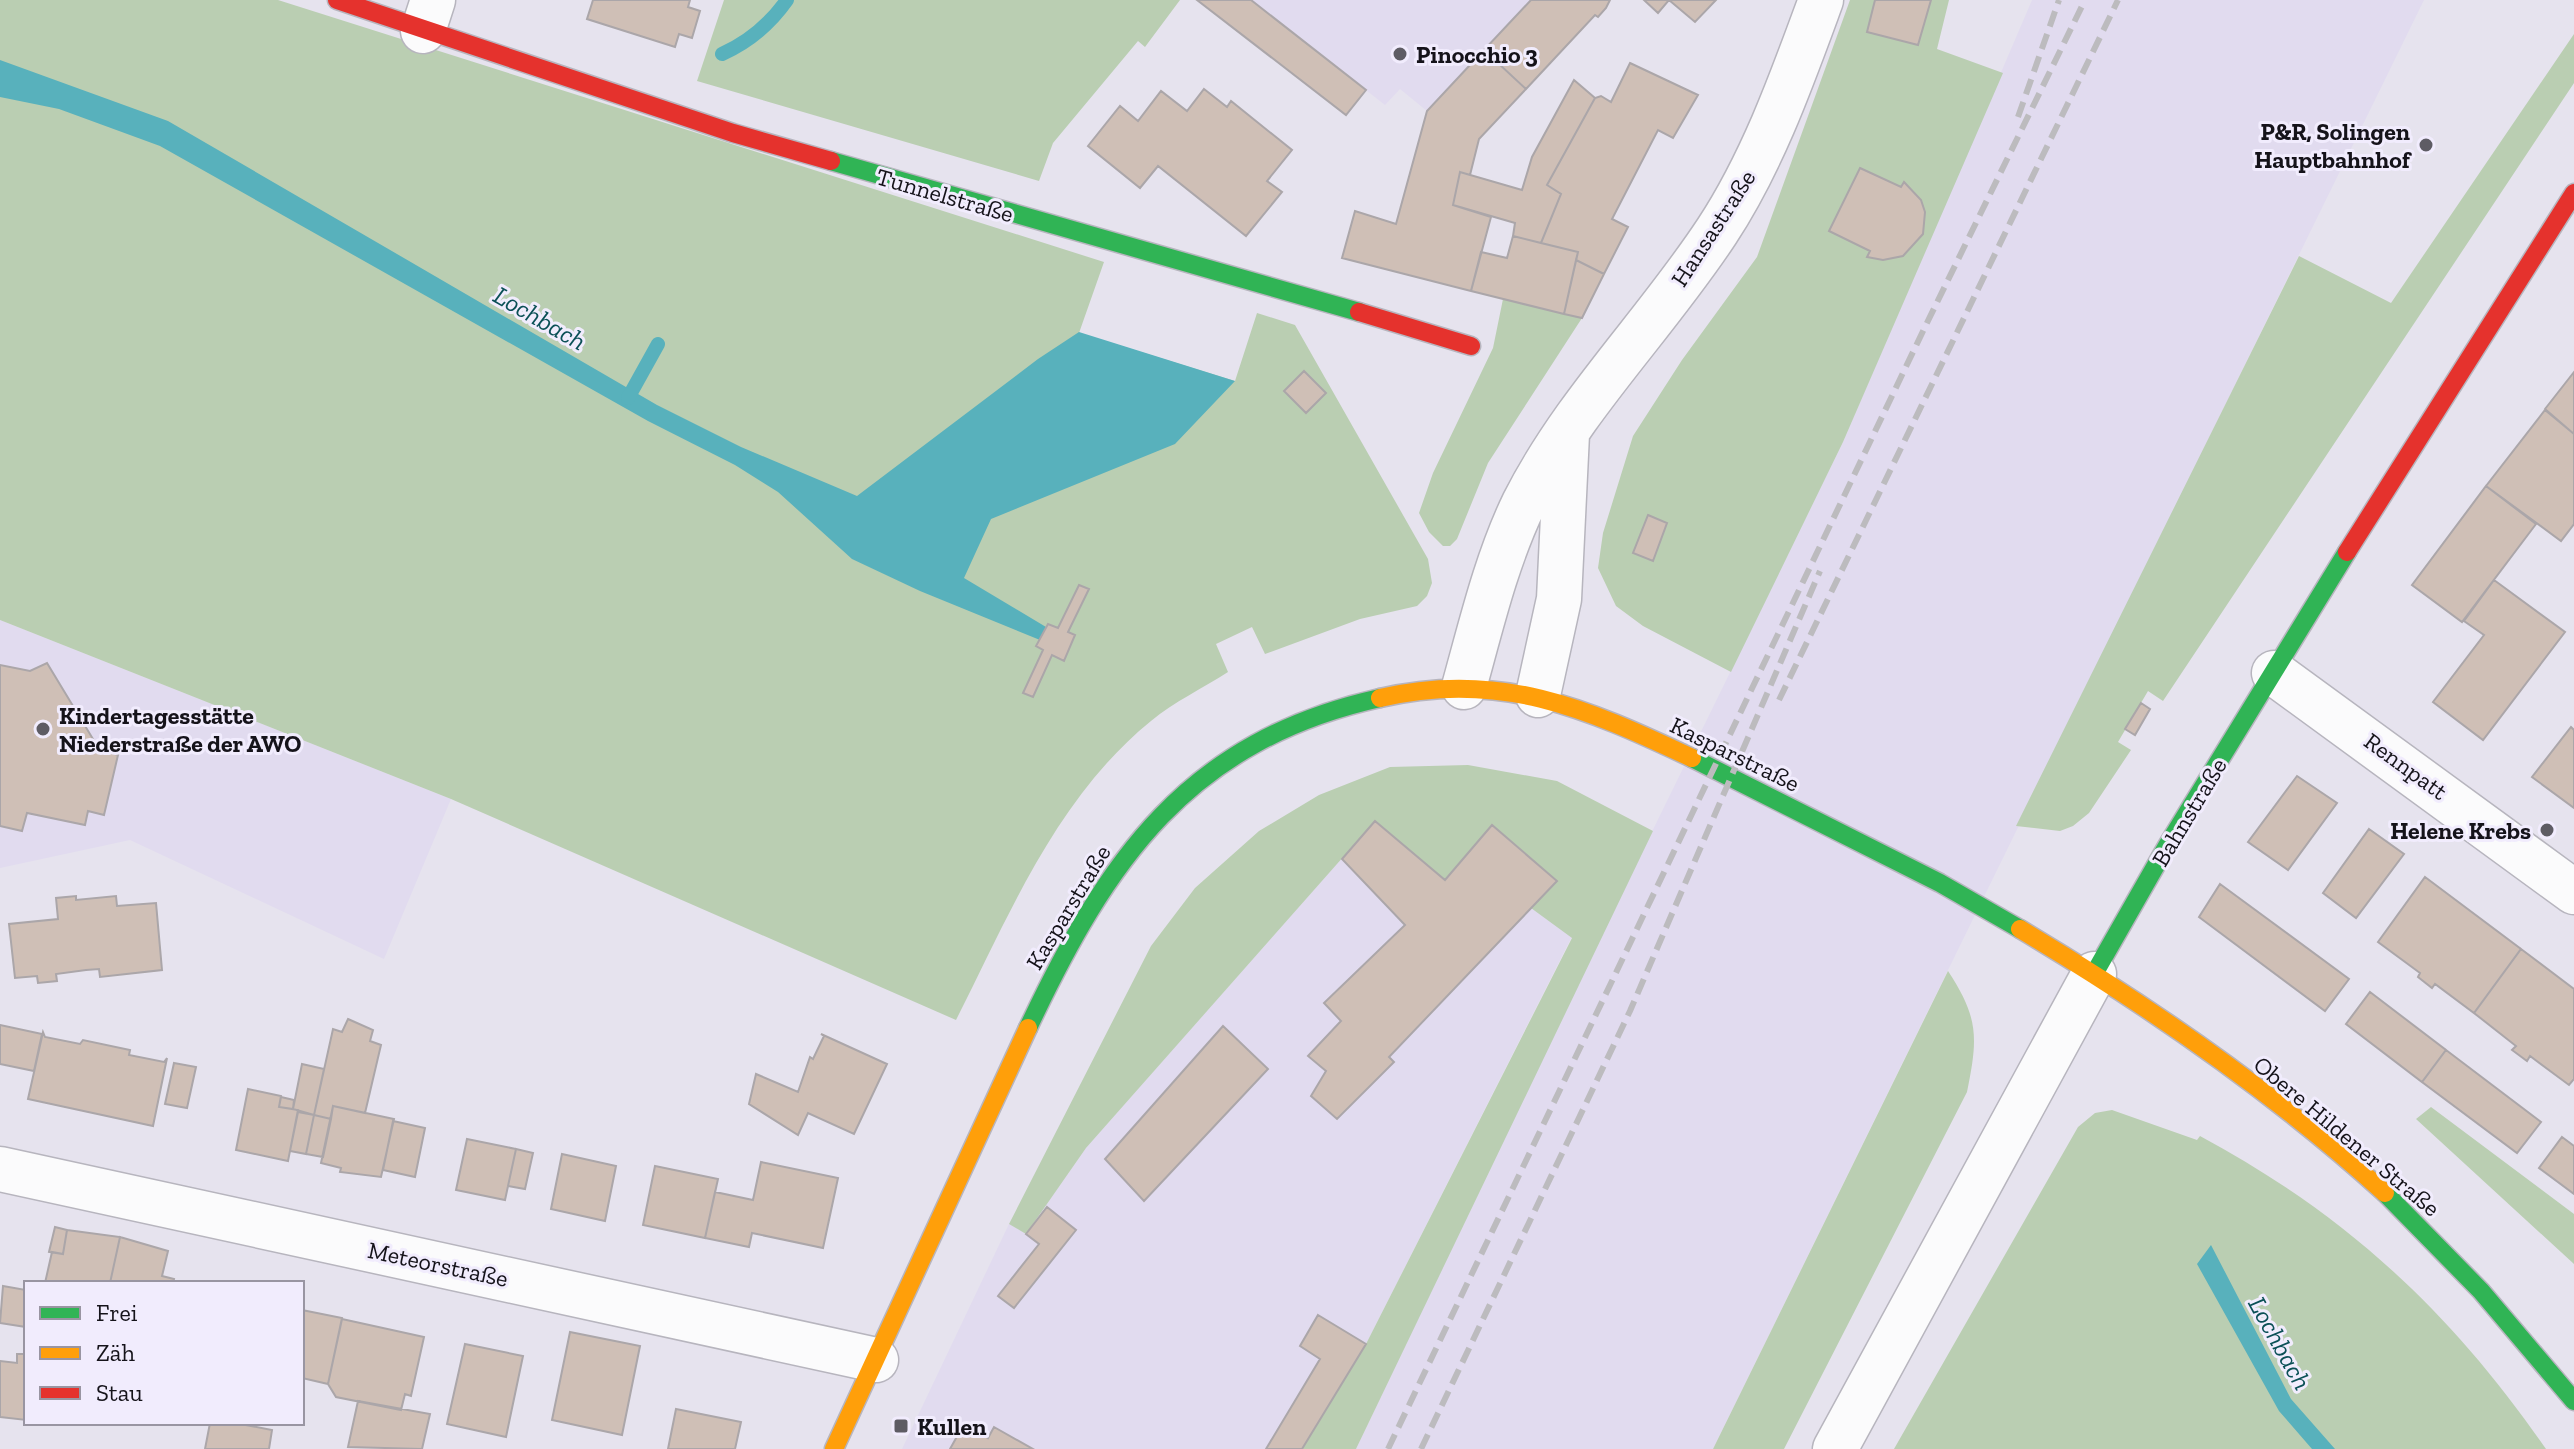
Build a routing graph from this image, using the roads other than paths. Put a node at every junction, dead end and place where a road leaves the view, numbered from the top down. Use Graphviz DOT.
graph roads {
  1 [pos="337,0"];
  2 [pos="1820,1"];
  3 [pos="428,16"];
  4 [pos="2574,193"];
  5 [pos="1471,346"];
  6 [pos="1567,431"];
  7 [pos="2274,673"];
  8 [pos="1464,687"];
  9 [pos="1538,695"];
  10 [pos="2574,892"];
  11 [pos="2094,974"];
  12 [pos="0,1169"];
  13 [pos="876,1360"];
  14 [pos="2574,1401"];
  15 [pos="834,1449"];
  16 [pos="1835,1449"];
  1 -- 3 [label="main road, Tunnelstraße"];
  2 -- 6 [label="street, Hansastraße"];
  3 -- 5 [label="main road, Tunnelstraße"];
  4 -- 7 [label="main road, Bahnstraße"];
  6 -- 8 [label="street, Hansastraße"];
  6 -- 9 [label="street"];
  7 -- 10 [label="street, Rennpatt"];
  7 -- 11 [label="main road, Bahnstraße"];
  8 -- 9 [label="main road, Kasparstraße"];
  8 -- 13 [label="main road, Kasparstraße"];
  9 -- 11 [label="main road, Kasparstraße"];
  11 -- 14 [label="main road, Obere Hildener Straße"];
  11 -- 16 [label="street, Bahnstraße"];
  12 -- 13 [label="street, Meteorstraße"];
  13 -- 15 [label="main road, Kasparstraße"];
}
